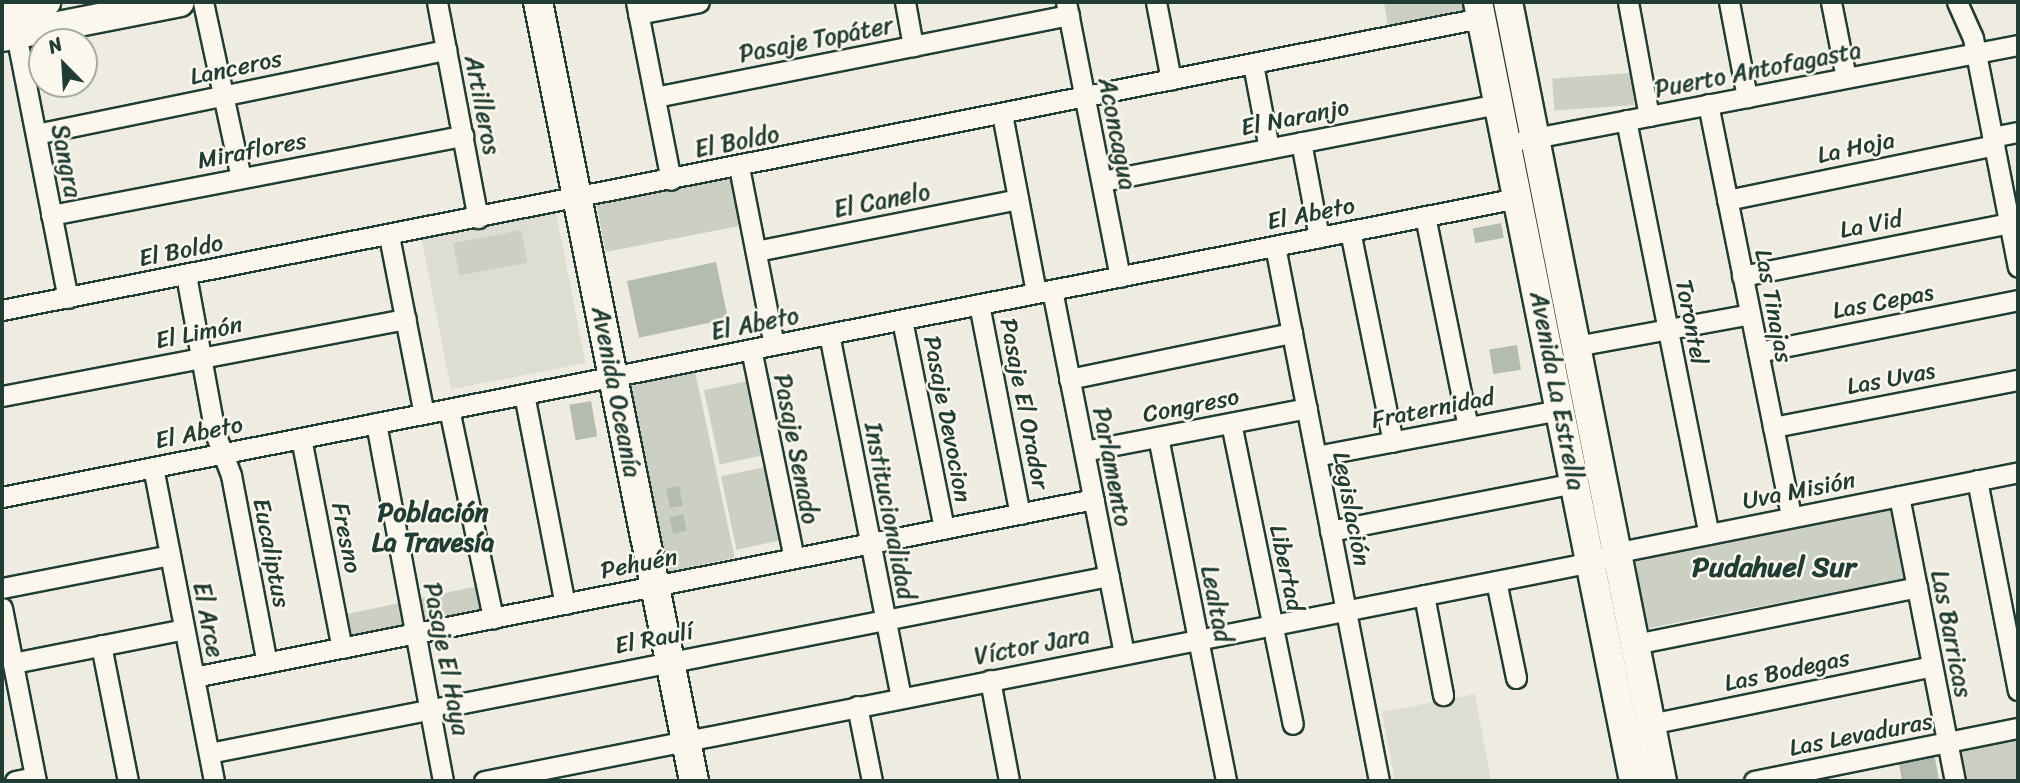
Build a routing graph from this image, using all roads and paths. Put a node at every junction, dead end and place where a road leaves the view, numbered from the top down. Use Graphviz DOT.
graph roads {
  1 [pos="46,2"];
  2 [pos="180,2"];
  3 [pos="202,2"];
  4 [pos="437,2"];
  5 [pos="538,2"];
  6 [pos="699,2"];
  7 [pos="905,2"];
  8 [pos="1156,2"];
  9 [pos="1508,2"];
  10 [pos="1628,2"];
  11 [pos="1729,2"];
  12 [pos="1831,2"];
  13 [pos="1957,2"];
  14 [pos="637,8"];
  15 [pos="1068,9"];
  16 [pos="1480,10"];
  17 [pos="8,18"];
  18 [pos="2018,45"];
  19 [pos="913,46"];
  20 [pos="446,50"];
  21 [pos="1976,53"];
  22 [pos="1252,64"];
  23 [pos="1846,78"];
  24 [pos="1171,80"];
  25 [pos="223,96"];
  26 [pos="655,97"];
  27 [pos="1747,97"];
  28 [pos="1085,98"];
  29 [pos="1499,104"];
  30 [pos="1707,104"];
  31 [pos="1002,114"];
  32 [pos="1649,116"];
  33 [pos="1626,120"];
  34 [pos="2018,132"];
  35 [pos="36,134"];
  36 [pos="463,136"];
  37 [pos="1535,138"];
  38 [pos="1993,141"];
  39 [pos="1301,142"];
  40 [pos="1506,143"];
  41 [pos="1269,149"];
  42 [pos="739,167"];
  43 [pos="241,178"];
  44 [pos="671,180"];
  45 [pos="1102,181"];
  46 [pos="577,198"];
  47 [pos="1518,198"];
  48 [pos="1018,199"];
  49 [pos="1727,200"];
  50 [pos="2012,214"];
  51 [pos="51,215"];
  52 [pos="1425,216"];
  53 [pos="478,218"];
  54 [pos="1350,231"];
  55 [pos="389,236"];
  56 [pos="1319,237"];
  57 [pos="1275,246"];
  58 [pos="756,251"];
  59 [pos="2018,267"];
  60 [pos="186,275"];
  61 [pos="1121,276"];
  62 [pos="1742,276"];
  63 [pos="1044,292"];
  64 [pos="68,298"];
  65 [pos="2018,300"];
  66 [pos="979,304"];
  67 [pos="2,310"];
  68 [pos="1750,314"];
  69 [pos="406,319"];
  70 [pos="902,320"];
  71 [pos="1668,329"];
  72 [pos="1292,333"];
  73 [pos="829,334"];
  74 [pos="774,345"];
  75 [pos="1576,346"];
  76 [pos="751,349"];
  77 [pos="1758,352"];
  78 [pos="201,358"];
  79 [pos="613,377"];
  80 [pos="1069,379"];
  81 [pos="2018,380"];
  82 [pos="524,394"];
  83 [pos="2,396"];
  84 [pos="1307,408"];
  85 [pos="449,409"];
  86 [pos="1560,410"];
  87 [pos="424,414"];
  88 [pos="1231,423"];
  89 [pos="376,424"];
  90 [pos="1773,427"];
  91 [pos="1468,428"];
  92 [pos="1158,437"];
  93 [pos="301,438"];
  94 [pos="1393,442"];
  95 [pos="1084,451"];
  96 [pos="222,454"];
  97 [pos="1316,456"];
  98 [pos="153,467"];
  99 [pos="2018,472"];
  100 [pos="1977,480"];
  101 [pos="1575,483"];
  102 [pos="1899,496"];
  103 [pos="2,497"];
  104 [pos="1094,499"];
  105 [pos="1020,514"];
  106 [pos="1791,517"];
  107 [pos="944,529"];
  108 [pos="1330,531"];
  109 [pos="1709,534"];
  110 [pos="871,543"];
  111 [pos="170,555"];
  112 [pos="794,558"];
  113 [pos="1604,558"];
  114 [pos="1109,576"];
  115 [pos="1496,581"];
  116 [pos="654,585"];
  117 [pos="1917,587"];
  118 [pos="2,589"];
  119 [pos="1424,595"];
  120 [pos="565,604"];
  121 [pos="2,608"];
  122 [pos="1346,610"];
  123 [pos="493,618"];
  124 [pos="886,620"];
  125 [pos="1272,624"];
  126 [pos="184,629"];
  127 [pos="416,633"];
  128 [pos="1198,639"];
  129 [pos="101,645"];
  130 [pos="1635,645"];
  131 [pos="342,648"];
  132 [pos="1124,653"];
  133 [pos="669,661"];
  134 [pos="13,663"];
  135 [pos="267,663"];
  136 [pos="1933,666"];
  137 [pos="194,677"];
  138 [pos="1516,678"];
  139 [pos="989,680"];
  140 [pos="2018,690"];
  141 [pos="1443,695"];
  142 [pos="901,697"];
  143 [pos="857,706"];
  144 [pos="431,709"];
  145 [pos="1293,724"];
  146 [pos="1650,724"];
  147 [pos="2018,728"];
  148 [pos="685,740"];
  149 [pos="1948,742"];
  150 [pos="209,752"];
  151 [pos="36,779"];
  152 [pos="15,781"];
  153 [pos="128,781"];
  154 [pos="214,781"];
  155 [pos="443,781"];
  156 [pos="484,781"];
  157 [pos="694,781"];
  158 [pos="872,781"];
  159 [pos="1009,781"];
  160 [pos="1226,781"];
  161 [pos="1379,781"];
  162 [pos="1634,781"];
  163 [pos="1662,781"];
  164 [pos="1754,781"];
  165 [pos="1955,781"];
  1 -- 17 [label="main road"];
  2 -- 17 [label="main road"];
  3 -- 25 [label="street"];
  4 -- 20 [label="street, Artilleros"];
  5 -- 46 [label="main road, Avenida Oceanía"];
  6 -- 14 [label="street"];
  7 -- 19 [label="street"];
  8 -- 24 [label="street"];
  9 -- 37 [label="main road, Avenida La Estrella"];
  10 -- 32 [label="street"];
  11 -- 27 [label="street"];
  12 -- 23 [label="street"];
  13 -- 21 [label="street"];
  14 -- 26 [label="street"];
  15 -- 19 [label="street, Pasaje Topáter"];
  15 -- 28 [label="street, Aconcagua"];
  16 -- 22 [label="street, El Boldo"];
  16 -- 29 [label="main road, Avenida La Estrella"];
  17 -- 35 [label="street, Sangra"];
  18 -- 21 [label="street, Puerto Antofagasta"];
  19 -- 26 [label="street, Pasaje Topáter"];
  20 -- 25 [label="street, Lanceros"];
  20 -- 36 [label="street, Artilleros"];
  21 -- 23 [label="street, Puerto Antofagasta"];
  21 -- 38 [label="street"];
  22 -- 24 [label="street, El Boldo"];
  22 -- 41 [label="street"];
  23 -- 27 [label="street, Puerto Antofagasta"];
  24 -- 28 [label="street, El Boldo"];
  25 -- 35 [label="street, Lanceros"];
  25 -- 43 [label="street"];
  26 -- 44 [label="street"];
  27 -- 30 [label="street, Puerto Antofagasta"];
  28 -- 31 [label="street, El Boldo"];
  28 -- 45 [label="street, Aconcagua"];
  29 -- 39 [label="street, El Naranjo"];
  29 -- 40 [label="main road, Avenida La Estrella"];
  30 -- 32 [label="street, Puerto Antofagasta"];
  30 -- 49 [label="street, Las Tinajas"];
  31 -- 42 [label="street, El Boldo"];
  31 -- 48 [label="street, Parlamento"];
  32 -- 33 [label="street, Puerto Antofagasta"];
  33 -- 37 [label="street, Puerto Antofagasta"];
  33 -- 71 [label="street, Torontel"];
  34 -- 38 [label="street, La Hoja"];
  35 -- 51 [label="street, Sangra"];
  36 -- 43 [label="street, Miraflores"];
  36 -- 53 [label="street, Artilleros"];
  37 -- 40 [label="street, Puerto Antofagasta"];
  37 -- 75 [label="main road, Avenida La Estrella"];
  38 -- 49 [label="street, La Hoja"];
  38 -- 50 [label="street"];
  39 -- 41 [label="street, El Naranjo"];
  39 -- 56 [label="street"];
  40 -- 47 [label="main road, Avenida La Estrella"];
  41 -- 45 [label="street, El Naranjo"];
  42 -- 44 [label="street, El Boldo"];
  42 -- 58 [label="street"];
  43 -- 51 [label="street, Miraflores"];
  44 -- 46 [label="street, El Boldo"];
  45 -- 61 [label="street, Aconcagua"];
  46 -- 53 [label="street, El Boldo"];
  46 -- 79 [label="main road, Avenida Oceanía"];
  47 -- 52 [label="street, El Abeto"];
  47 -- 86 [label="main road, Avenida La Estrella"];
  48 -- 58 [label="street, El Canelo"];
  48 -- 63 [label="street, Parlamento"];
  49 -- 62 [label="street, Las Tinajas"];
  50 -- 59 [label="street"];
  50 -- 62 [label="street, La Vid"];
  51 -- 64 [label="street, Sangra"];
  52 -- 54 [label="street, El Abeto"];
  52 -- 91 [label="street"];
  53 -- 55 [label="street, El Boldo"];
  54 -- 56 [label="street, El Abeto"];
  54 -- 94 [label="street"];
  55 -- 60 [label="street, El Boldo"];
  55 -- 69 [label="street"];
  56 -- 57 [label="street, El Abeto"];
  57 -- 61 [label="street, El Abeto"];
  57 -- 72 [label="street, Legislación"];
  58 -- 74 [label="street"];
  60 -- 64 [label="street, El Boldo"];
  60 -- 78 [label="street, Eucaliptus"];
  61 -- 63 [label="street, El Abeto"];
  62 -- 68 [label="street, Las Tinajas"];
  63 -- 66 [label="street, El Abeto"];
  63 -- 80 [label="street, Parlamento"];
  64 -- 67 [label="street, El Boldo"];
  65 -- 77 [label="street, Las Cepas"];
  66 -- 70 [label="street, El Abeto"];
  66 -- 105 [label="street, Pasaje El Orador"];
  68 -- 71 [label="street"];
  68 -- 77 [label="street, Las Tinajas"];
  69 -- 78 [label="street, El Limón"];
  69 -- 87 [label="street"];
  70 -- 73 [label="street, El Abeto"];
  70 -- 107 [label="street, Pasaje Devocion"];
  71 -- 75 [label="street"];
  71 -- 109 [label="street, Torontel"];
  72 -- 80 [label="street"];
  72 -- 84 [label="street, Legislación"];
  73 -- 74 [label="street, El Abeto"];
  73 -- 110 [label="street, Institucionalidad"];
  74 -- 76 [label="street, El Abeto"];
  75 -- 113 [label="main road, Avenida La Estrella"];
  76 -- 79 [label="street, El Abeto"];
  76 -- 112 [label="street, Pasaje Senado"];
  77 -- 90 [label="street, Las Tinajas"];
  78 -- 83 [label="street, El Limón"];
  78 -- 96 [label="street, Eucaliptus"];
  79 -- 82 [label="street, El Abeto"];
  79 -- 116 [label="main road, Avenida Oceanía"];
  80 -- 95 [label="street, Parlamento"];
  81 -- 90 [label="street, Las Uvas"];
  82 -- 85 [label="street, El Abeto"];
  82 -- 120 [label="street"];
  84 -- 88 [label="street, Congreso"];
  84 -- 97 [label="street, Legislación"];
  85 -- 87 [label="street, El Abeto"];
  85 -- 123 [label="street"];
  86 -- 91 [label="street, Fraternidad"];
  86 -- 101 [label="main road, Avenida La Estrella"];
  87 -- 89 [label="street, El Abeto"];
  88 -- 92 [label="street, Congreso"];
  88 -- 125 [label="street, Libertad"];
  89 -- 93 [label="street, El Abeto"];
  89 -- 127 [label="street, Pasaje El Haya"];
  90 -- 106 [label="street, Las Tinajas"];
  91 -- 94 [label="street, Fraternidad"];
  92 -- 95 [label="street, Congreso"];
  92 -- 128 [label="street, Lealtad"];
  93 -- 96 [label="street, El Abeto"];
  93 -- 131 [label="street, Fresno"];
  94 -- 97 [label="street, Fraternidad"];
  95 -- 104 [label="street, Parlamento"];
  96 -- 98 [label="street, El Abeto"];
  96 -- 135 [label="street, Eucaliptus"];
  97 -- 108 [label="street, Legislación"];
  98 -- 103 [label="street, El Abeto"];
  98 -- 111 [label="street, El Arce"];
  99 -- 100 [label="street, Uva Misión"];
  100 -- 102 [label="street, Uva Misión"];
  100 -- 140 [label="street"];
  101 -- 108 [label="street"];
  101 -- 113 [label="main road, Avenida La Estrella"];
  102 -- 106 [label="street, Uva Misión"];
  102 -- 117 [label="street, Las Barricas"];
  104 -- 105 [label="street, Pehuén"];
  104 -- 114 [label="street, Parlamento"];
  105 -- 107 [label="street, Pehuén"];
  106 -- 109 [label="street, Uva Misión"];
  107 -- 110 [label="street, Pehuén"];
  108 -- 122 [label="street, Legislación"];
  109 -- 113 [label="street, Uva Misión"];
  110 -- 112 [label="street, Pehuén"];
  110 -- 124 [label="street, Institucionalidad"];
  111 -- 118 [label="street"];
  111 -- 126 [label="street, El Arce"];
  112 -- 116 [label="street, Pehuén"];
  113 -- 115 [label="street, Víctor Jara"];
  113 -- 130 [label="main road, Avenida La Estrella"];
  113 -- 162 [label="main road, Avenida La Estrella"];
  114 -- 124 [label="street, El Raulí"];
  114 -- 132 [label="street, Parlamento"];
  115 -- 119 [label="street, Víctor Jara"];
  115 -- 138 [label="street"];
  116 -- 120 [label="street, Pehuén"];
  116 -- 133 [label="main road, Avenida Oceanía"];
  117 -- 130 [label="street"];
  117 -- 136 [label="street, Las Barricas"];
  119 -- 122 [label="street, Víctor Jara"];
  119 -- 141 [label="street"];
  120 -- 123 [label="street, Pehuén"];
  121 -- 134 [label="street"];
  122 -- 125 [label="street, Víctor Jara"];
  122 -- 161 [label="street, Legislación"];
  123 -- 127 [label="street, Pehuén"];
  124 -- 133 [label="street, El Raulí"];
  124 -- 142 [label="street, Institucionalidad"];
  125 -- 128 [label="street, Víctor Jara"];
  125 -- 145 [label="street, Libertad"];
  126 -- 129 [label="street"];
  126 -- 137 [label="street, El Arce"];
  127 -- 131 [label="street, Pehuén"];
  127 -- 144 [label="street, Pasaje El Haya"];
  128 -- 132 [label="street, Víctor Jara"];
  128 -- 160 [label="street, Lealtad"];
  129 -- 134 [label="street"];
  129 -- 153 [label="street"];
  130 -- 146 [label="main road, Avenida La Estrella"];
  131 -- 135 [label="street, Pehuén"];
  132 -- 139 [label="street, Víctor Jara"];
  133 -- 144 [label="street, El Raulí"];
  133 -- 148 [label="main road, Avenida Oceanía"];
  134 -- 151 [label="street"];
  135 -- 137 [label="street, Pehuén"];
  136 -- 146 [label="street, Las Bodegas"];
  136 -- 149 [label="street, Las Barricas"];
  137 -- 150 [label="street, El Arce"];
  139 -- 142 [label="street, Víctor Jara"];
  139 -- 159 [label="street"];
  142 -- 143 [label="street, Víctor Jara"];
  143 -- 148 [label="street, Víctor Jara"];
  143 -- 158 [label="street"];
  144 -- 150 [label="street, El Raulí"];
  144 -- 155 [label="street, Pasaje El Haya"];
  146 -- 163 [label="main road, Avenida La Estrella"];
  147 -- 149 [label="street, Las Levaduras"];
  148 -- 156 [label="street, Víctor Jara"];
  148 -- 157 [label="main road, Avenida Oceanía"];
  149 -- 164 [label="street, Las Levaduras"];
  149 -- 165 [label="street, Las Barricas"];
  150 -- 154 [label="street, El Arce"];
  151 -- 152 [label="street"];
}
